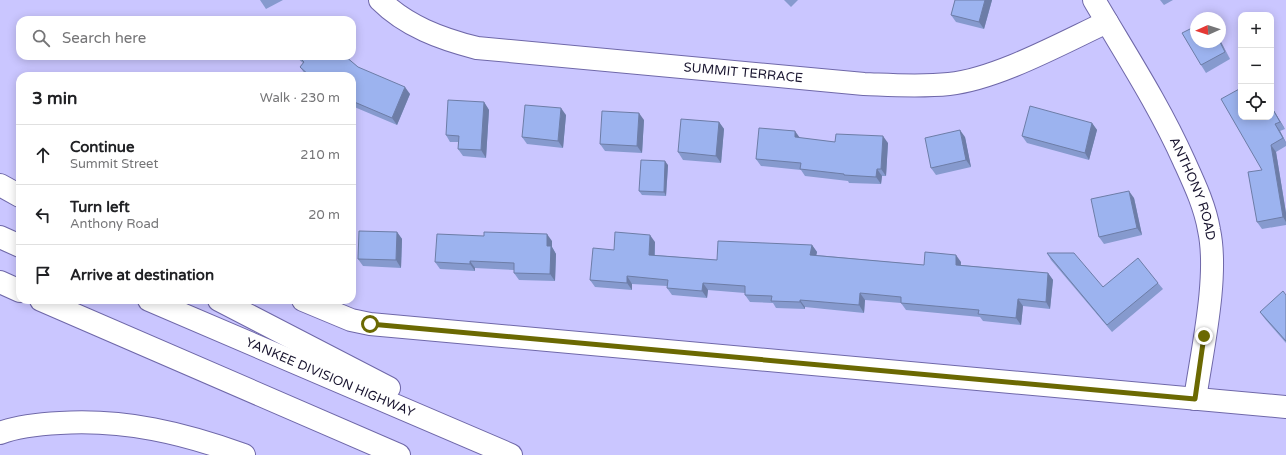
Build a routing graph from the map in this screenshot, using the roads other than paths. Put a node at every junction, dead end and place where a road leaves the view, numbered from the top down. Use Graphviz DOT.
graph roads {
  1 [pos="380,0"];
  2 [pos="1094,0"];
  3 [pos="1107,22"];
  4 [pos="0,185"];
  5 [pos="16,194"];
  6 [pos="0,237"];
  7 [pos="16,244"];
  8 [pos="0,282"];
  9 [pos="16,289"];
  10 [pos="50,304"];
  11 [pos="158,304"];
  12 [pos="227,304"];
  13 [pos="313,304"];
  14 [pos="1195,399"];
  15 [pos="1286,407"];
  16 [pos="0,433"];
  17 [pos="244,455"];
  18 [pos="399,455"];
  19 [pos="511,455"];
  20 [pos="520,455"];
  1 -- 3 [label="main road, SUMMIT TERRACE"];
  2 -- 3 [label="main road, ANTHONY ROAD"];
  3 -- 14 [label="main road, ANTHONY ROAD"];
  4 -- 5 [label="main road"];
  6 -- 7 [label="main road"];
  8 -- 9 [label="main road"];
  10 -- 18 [label="main road"];
  11 -- 19 [label="main road, YANKEE DIVISION HIGHWAY"];
  12 -- 20 [label="main road"];
  13 -- 14 [label="main road"];
  14 -- 15 [label="main road"];
  16 -- 17 [label="main road"];
}
